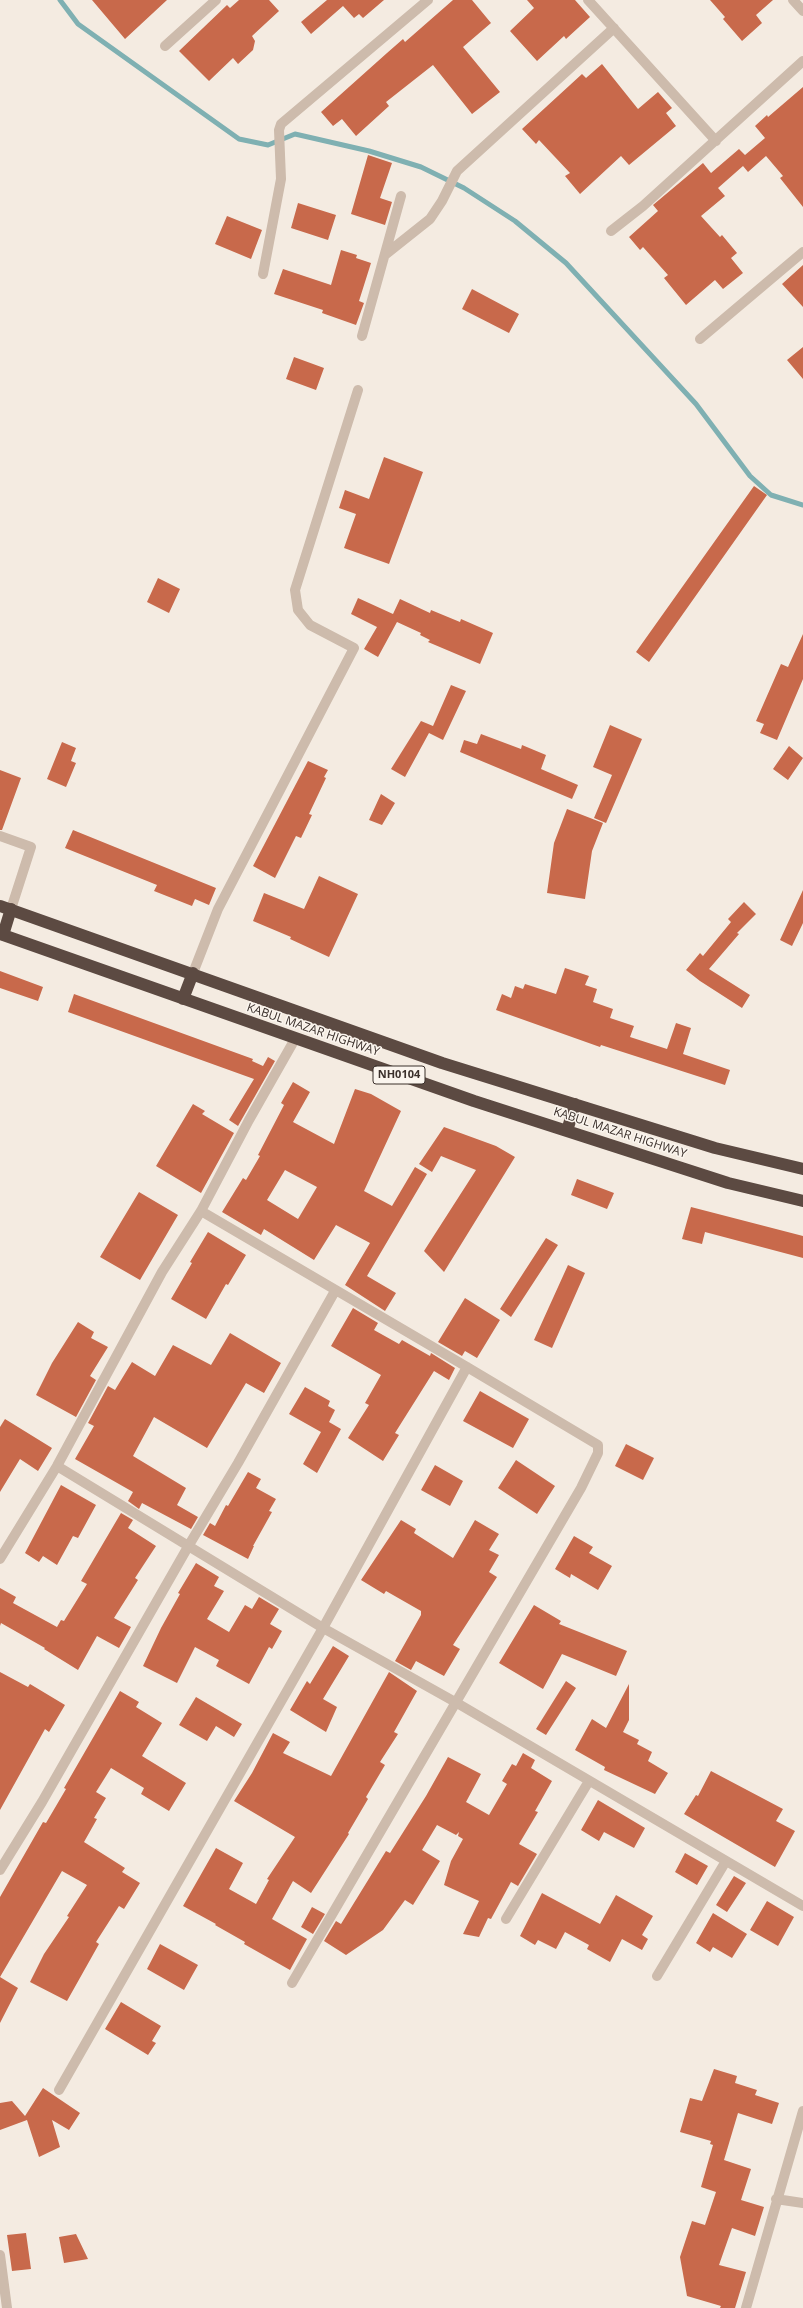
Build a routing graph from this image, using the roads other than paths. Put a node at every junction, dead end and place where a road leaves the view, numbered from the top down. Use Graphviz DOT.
graph roads {
  1 [pos="216,0"];
  2 [pos="428,0"];
  3 [pos="588,0"];
  4 [pos="793,0"];
  5 [pos="803,11"];
  6 [pos="614,28"];
  7 [pos="165,46"];
  8 [pos="803,61"];
  9 [pos="716,141"];
  10 [pos="401,196"];
  11 [pos="611,231"];
  12 [pos="803,252"];
  13 [pos="386,254"];
  14 [pos="263,274"];
  15 [pos="362,336"];
  16 [pos="700,339"];
  17 [pos="358,390"];
  18 [pos="0,836"];
  19 [pos="5,907"];
  20 [pos="1,934"];
  21 [pos="193,973"];
  22 [pos="183,999"];
  23 [pos="295,1039"];
  24 [pos="575,1104"];
  25 [pos="567,1131"];
  26 [pos="803,1169"];
  27 [pos="803,1201"];
  28 [pos="201,1212"];
  29 [pos="335,1291"];
  30 [pos="467,1366"];
  31 [pos="56,1466"];
  32 [pos="189,1545"];
  33 [pos="0,1559"];
  34 [pos="323,1628"];
  35 [pos="457,1703"];
  36 [pos="589,1781"];
  37 [pos="726,1861"];
  38 [pos="0,1870"];
  39 [pos="803,1906"];
  40 [pos="506,1919"];
  41 [pos="657,1976"];
  42 [pos="292,1983"];
  43 [pos="59,2090"];
  44 [pos="803,2111"];
  45 [pos="776,2199"];
  46 [pos="803,2203"];
  47 [pos="0,2255"];
  48 [pos="6,2308"];
  49 [pos="746,2308"];
  1 -- 7 [label="street"];
  2 -- 14 [label="street"];
  3 -- 6 [label="street"];
  4 -- 5 [label="street"];
  6 -- 9 [label="street"];
  6 -- 13 [label="street"];
  8 -- 9 [label="street"];
  9 -- 11 [label="street"];
  10 -- 13 [label="street"];
  12 -- 16 [label="street"];
  13 -- 15 [label="street"];
  17 -- 21 [label="street"];
  18 -- 19 [label="street"];
  19 -- 20 [label="highway"];
  19 -- 21 [label="highway, KABUL MAZAR HIGHWAY / NH0104"];
  20 -- 22 [label="highway, KABUL MAZAR HIGHWAY / NH0104"];
  21 -- 22 [label="highway"];
  21 -- 24 [label="highway, KABUL MAZAR HIGHWAY / NH0104"];
  22 -- 23 [label="highway, KABUL MAZAR HIGHWAY / NH0104"];
  23 -- 25 [label="highway, KABUL MAZAR HIGHWAY / NH0104"];
  23 -- 28 [label="street"];
  24 -- 25 [label="highway"];
  24 -- 26 [label="highway, KABUL MAZAR HIGHWAY / NH0104"];
  25 -- 27 [label="highway, KABUL MAZAR HIGHWAY / NH0104"];
  28 -- 29 [label="street"];
  28 -- 31 [label="street"];
  29 -- 30 [label="street"];
  29 -- 32 [label="street"];
  30 -- 34 [label="street"];
  30 -- 35 [label="street"];
  31 -- 32 [label="street"];
  31 -- 33 [label="street"];
  32 -- 34 [label="street"];
  32 -- 38 [label="street"];
  34 -- 35 [label="street"];
  34 -- 43 [label="street"];
  35 -- 36 [label="street"];
  35 -- 42 [label="street"];
  36 -- 37 [label="street"];
  36 -- 40 [label="street"];
  37 -- 39 [label="street"];
  37 -- 41 [label="street"];
  44 -- 45 [label="street"];
  45 -- 46 [label="street"];
  45 -- 49 [label="street"];
  47 -- 48 [label="street"];
}
